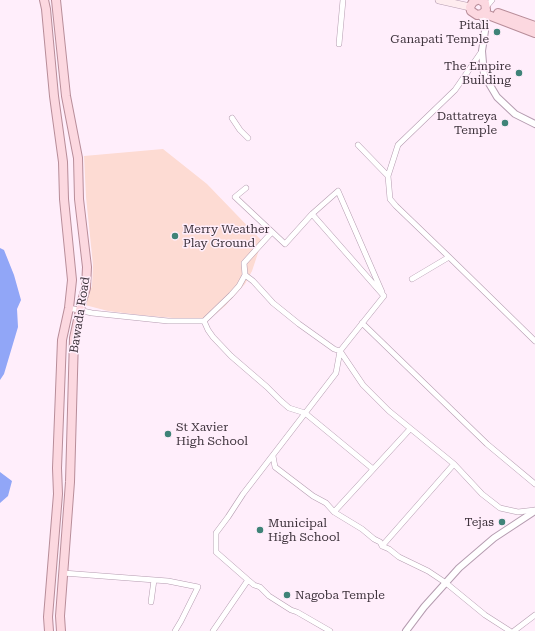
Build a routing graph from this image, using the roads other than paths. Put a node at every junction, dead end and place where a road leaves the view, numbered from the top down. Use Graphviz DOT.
graph roads {
  1 [pos="44,0"];
  2 [pos="56,0"];
  3 [pos="343,0"];
  4 [pos="439,0"];
  5 [pos="492,0"];
  6 [pos="473,1"];
  7 [pos="484,11"];
  8 [pos="535,26"];
  9 [pos="535,33"];
  10 [pos="340,44"];
  11 [pos="482,51"];
  12 [pos="232,118"];
  13 [pos="535,124"];
  14 [pos="248,138"];
  15 [pos="358,145"];
  16 [pos="388,176"];
  17 [pos="246,188"];
  18 [pos="312,214"];
  19 [pos="272,232"];
  20 [pos="449,257"];
  21 [pos="244,275"];
  22 [pos="412,279"];
  23 [pos="384,296"];
  24 [pos="69,308"];
  25 [pos="80,310"];
  26 [pos="204,321"];
  27 [pos="362,323"];
  28 [pos="535,341"];
  29 [pos="340,351"];
  30 [pos="305,413"];
  31 [pos="410,428"];
  32 [pos="273,456"];
  33 [pos="454,464"];
  34 [pos="373,468"];
  35 [pos="535,484"];
  36 [pos="535,510"];
  37 [pos="334,512"];
  38 [pos="382,546"];
  39 [pos="63,573"];
  40 [pos="154,580"];
  41 [pos="248,580"];
  42 [pos="446,583"];
  43 [pos="151,602"];
  44 [pos="535,615"];
  45 [pos="49,631"];
  46 [pos="61,631"];
  47 [pos="175,631"];
  48 [pos="213,631"];
  49 [pos="330,631"];
  50 [pos="406,631"];
  51 [pos="510,631"];
  52 [pos="514,631"];
  1 -- 24 [label="main road"];
  2 -- 25 [label="main road, Bawada Road"];
  3 -- 10 [label="street"];
  4 -- 6 [label="main road"];
  5 -- 7 [label="street"];
  6 -- 7 [label="main road"];
  6 -- 7 [label="main road"];
  7 -- 8 [label="main road"];
  7 -- 9 [label="main road"];
  7 -- 11 [label="street"];
  11 -- 13 [label="street"];
  11 -- 16 [label="street"];
  12 -- 14 [label="street"];
  15 -- 16 [label="street"];
  16 -- 20 [label="street"];
  17 -- 19 [label="street"];
  18 -- 19 [label="street"];
  18 -- 23 [label="street"];
  18 -- 23 [label="street"];
  19 -- 21 [label="street"];
  20 -- 22 [label="street"];
  20 -- 28 [label="street"];
  21 -- 26 [label="street"];
  21 -- 29 [label="street"];
  23 -- 27 [label="street"];
  24 -- 25 [label="street"];
  24 -- 45 [label="main road"];
  25 -- 26 [label="street"];
  25 -- 39 [label="main road, Bawada Road"];
  26 -- 30 [label="street"];
  27 -- 29 [label="street"];
  27 -- 35 [label="street"];
  29 -- 30 [label="street"];
  29 -- 31 [label="street"];
  30 -- 32 [label="street"];
  30 -- 34 [label="street"];
  31 -- 33 [label="street"];
  31 -- 34 [label="street"];
  32 -- 37 [label="street"];
  32 -- 41 [label="street"];
  33 -- 36 [label="street"];
  33 -- 38 [label="street"];
  34 -- 37 [label="street"];
  36 -- 42 [label="street"];
  37 -- 38 [label="street"];
  38 -- 42 [label="street"];
  39 -- 40 [label="street"];
  39 -- 46 [label="main road, Bawada Road"];
  40 -- 43 [label="street"];
  40 -- 47 [label="street"];
  41 -- 48 [label="street"];
  41 -- 49 [label="street"];
  42 -- 50 [label="street"];
  42 -- 51 [label="street"];
  44 -- 52 [label="street"];
}
